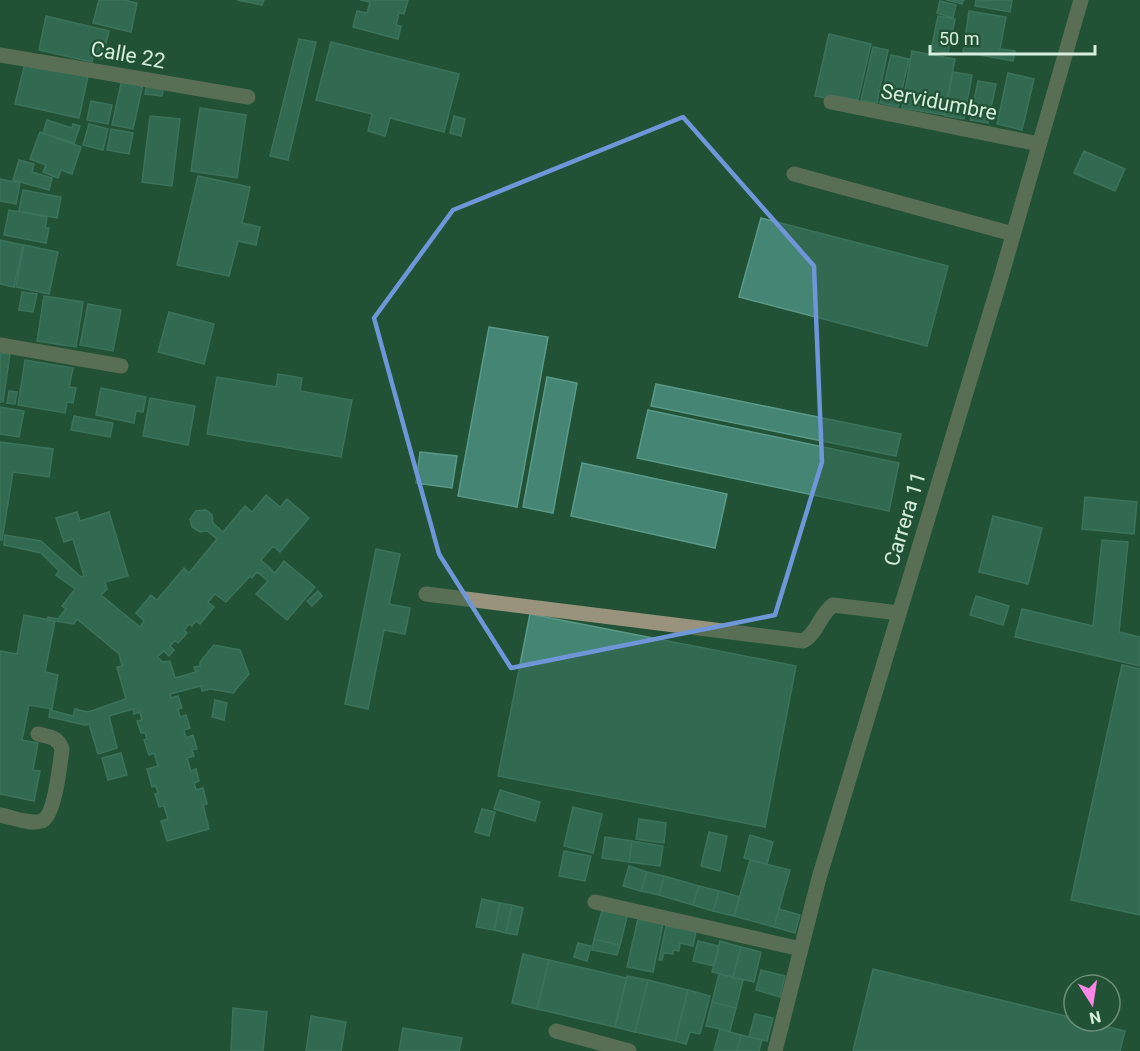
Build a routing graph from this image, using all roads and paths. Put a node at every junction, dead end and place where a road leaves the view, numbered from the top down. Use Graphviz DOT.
graph roads {
  1 [pos="1081,0"];
  2 [pos="0,55"];
  3 [pos="248,97"];
  4 [pos="831,102"];
  5 [pos="1039,144"];
  6 [pos="794,174"];
  7 [pos="1013,234"];
  8 [pos="0,345"];
  9 [pos="122,366"];
  10 [pos="426,594"];
  11 [pos="899,614"];
  12 [pos="39,734"];
  13 [pos="0,815"];
  14 [pos="595,902"];
  15 [pos="801,949"];
  16 [pos="556,1031"];
  17 [pos="629,1051"];
  18 [pos="775,1051"];
  1 -- 5 [label="street, Carrera 11"];
  2 -- 3 [label="street, Calle 22"];
  4 -- 5 [label="street, Servidumbre"];
  5 -- 7 [label="street, Carrera 11"];
  6 -- 7 [label="street"];
  7 -- 11 [label="street, Carrera 11"];
  8 -- 9 [label="street"];
  10 -- 11 [label="street"];
  11 -- 15 [label="street, Carrera 11"];
  12 -- 13 [label="street"];
  14 -- 15 [label="street"];
  15 -- 18 [label="street, Carrera 11"];
  16 -- 17 [label="street"];
}
